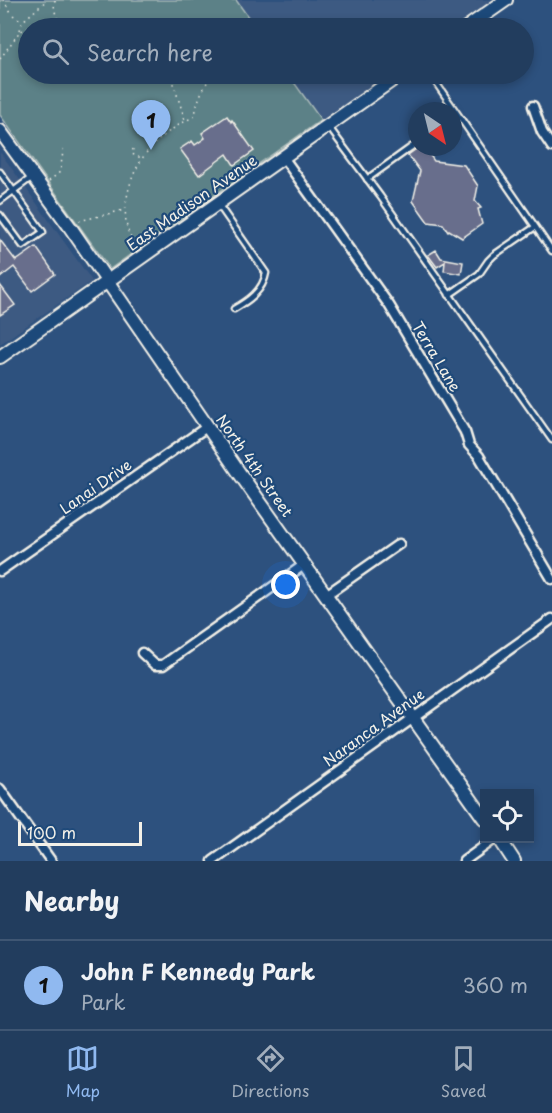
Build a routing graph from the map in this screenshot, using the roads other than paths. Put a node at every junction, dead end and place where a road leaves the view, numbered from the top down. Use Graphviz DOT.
graph roads {
  1 [pos="506,0"];
  2 [pos="480,18"];
  3 [pos="388,84"];
  4 [pos="436,84"];
  5 [pos="447,102"];
  6 [pos="533,106"];
  7 [pos="328,126"];
  8 [pos="462,126"];
  9 [pos="0,131"];
  10 [pos="552,147"];
  11 [pos="408,149"];
  12 [pos="283,157"];
  13 [pos="0,172"];
  14 [pos="33,177"];
  15 [pos="367,179"];
  16 [pos="13,191"];
  17 [pos="0,201"];
  18 [pos="218,204"];
  19 [pos="0,215"];
  20 [pos="535,227"];
  21 [pos="552,251"];
  22 [pos="107,281"];
  23 [pos="449,295"];
  24 [pos="234,309"];
  25 [pos="0,357"];
  26 [pos="208,426"];
  27 [pos="552,440"];
  28 [pos="399,544"];
  29 [pos="305,564"];
  30 [pos="0,571"];
  31 [pos="552,579"];
  32 [pos="326,595"];
  33 [pos="552,619"];
  34 [pos="142,653"];
  35 [pos="413,717"];
  36 [pos="0,789"];
  37 [pos="480,812"];
  38 [pos="490,843"];
  39 [pos="501,843"];
  40 [pos="51,861"];
  41 [pos="213,861"];
  42 [pos="464,861"];
  43 [pos="514,861"];
  1 -- 2 [label="street"];
  3 -- 7 [label="street, East Madison Avenue"];
  4 -- 5 [label="lane"];
  6 -- 10 [label="street"];
  7 -- 12 [label="street, East Madison Avenue"];
  7 -- 15 [label="lane"];
  8 -- 20 [label="lane"];
  9 -- 14 [label="street, North 4th Street"];
  11 -- 15 [label="lane"];
  12 -- 18 [label="street, East Madison Avenue"];
  12 -- 31 [label="street, Terra Lane"];
  13 -- 16 [label="lane"];
  14 -- 16 [label="lane"];
  14 -- 22 [label="street, North 4th Street"];
  15 -- 23 [label="lane"];
  16 -- 17 [label="lane"];
  16 -- 19 [label="lane"];
  18 -- 22 [label="street, East Madison Avenue"];
  18 -- 24 [label="lane"];
  20 -- 21 [label="lane"];
  20 -- 23 [label="lane"];
  22 -- 25 [label="street, East Madison Avenue"];
  22 -- 26 [label="street, North 4th Street"];
  23 -- 27 [label="lane"];
  26 -- 29 [label="street, North 4th Street"];
  26 -- 30 [label="street, Lanai Drive"];
  28 -- 32 [label="street"];
  29 -- 32 [label="street, North 4th Street"];
  29 -- 34 [label="street"];
  32 -- 35 [label="street, North 4th Street"];
  33 -- 35 [label="street, Naranca Avenue"];
  35 -- 37 [label="street, North 4th Street"];
  35 -- 41 [label="street, Naranca Avenue"];
  36 -- 40 [label="street"];
  38 -- 42 [label="street"];
  39 -- 43 [label="street"];
}
